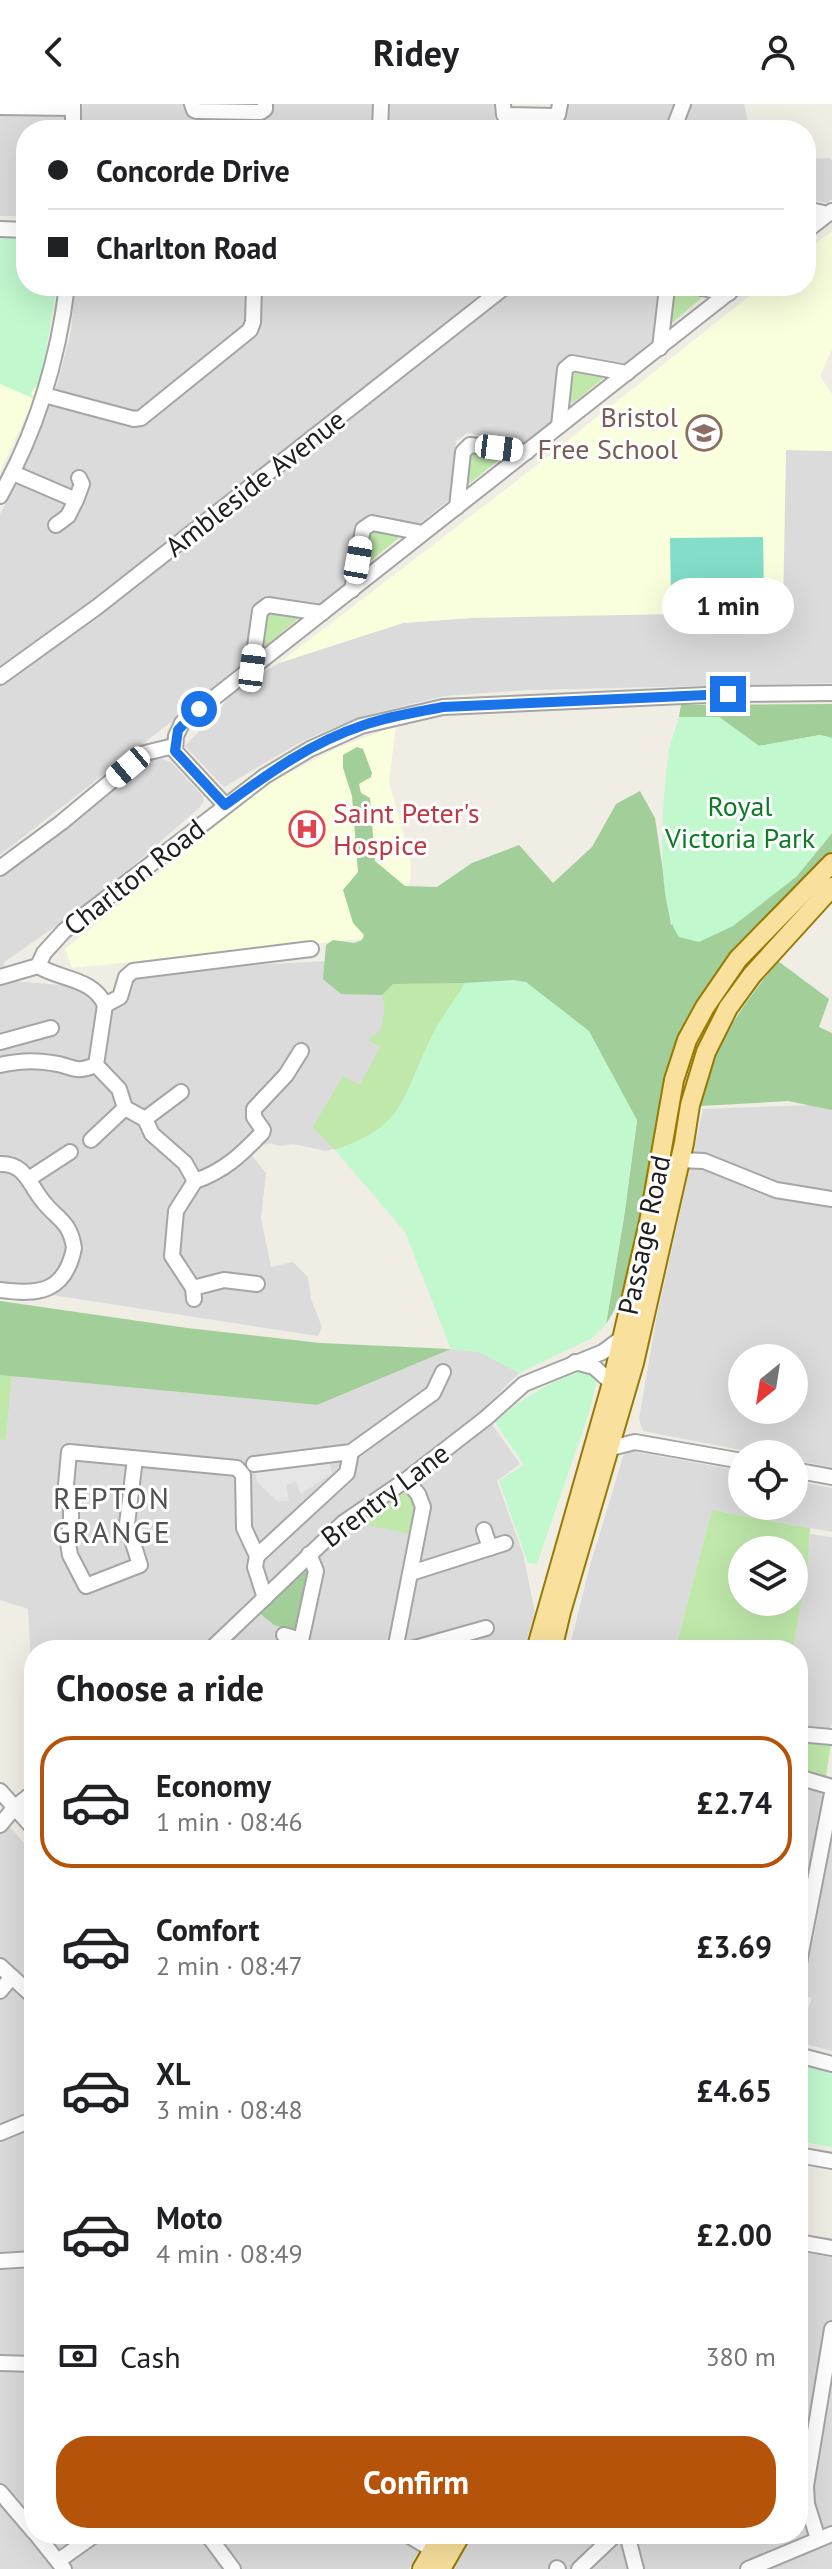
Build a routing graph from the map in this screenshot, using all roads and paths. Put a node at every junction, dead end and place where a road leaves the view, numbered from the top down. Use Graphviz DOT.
graph roads {
  1 [pos="192,104"];
  2 [pos="265,104"];
  3 [pos="503,104"];
  4 [pos="560,104"];
  5 [pos="73,106"];
  6 [pos="0,107"];
  7 [pos="66,296"];
  8 [pos="254,296"];
  9 [pos="488,296"];
  10 [pos="666,296"];
  11 [pos="724,296"];
  12 [pos="660,348"];
  13 [pos="627,373"];
  14 [pos="44,395"];
  15 [pos="559,426"];
  16 [pos="527,452"];
  17 [pos="13,473"];
  18 [pos="79,478"];
  19 [pos="0,496"];
  20 [pos="76,500"];
  21 [pos="457,507"];
  22 [pos="56,525"];
  23 [pos="423,533"];
  24 [pos="352,590"];
  25 [pos="322,613"];
  26 [pos="252,668"];
  27 [pos="0,677"];
  28 [pos="832,693"];
  29 [pos="174,746"];
  30 [pos="225,805"];
  31 [pos="832,863"];
  32 [pos="0,868"];
  33 [pos="832,887"];
  34 [pos="311,949"];
  35 [pos="38,966"];
  36 [pos="0,977"];
  37 [pos="105,1005"];
  38 [pos="51,1028"];
  39 [pos="35,1032"];
  40 [pos="0,1042"];
  41 [pos="301,1051"];
  42 [pos="39,1061"];
  43 [pos="0,1065"];
  44 [pos="96,1065"];
  45 [pos="181,1092"];
  46 [pos="125,1108"];
  47 [pos="145,1119"];
  48 [pos="91,1140"];
  49 [pos="70,1152"];
  50 [pos="682,1152"];
  51 [pos="0,1164"];
  52 [pos="30,1178"];
  53 [pos="195,1181"];
  54 [pos="832,1199"];
  55 [pos="257,1284"];
  56 [pos="0,1290"];
  57 [pos="623,1337"];
  58 [pos="575,1362"];
  59 [pos="443,1372"];
  60 [pos="612,1383"];
  61 [pos="618,1424"];
  62 [pos="635,1442"];
  63 [pos="611,1448"];
  64 [pos="351,1452"];
  65 [pos="135,1459"];
  66 [pos="728,1459"];
  67 [pos="254,1464"];
  68 [pos="808,1471"];
  69 [pos="831,1473"];
  70 [pos="406,1480"];
  71 [pos="484,1530"];
  72 [pos="309,1554"];
  73 [pos="257,1556"];
  74 [pos="411,1573"];
  75 [pos="265,1598"];
  76 [pos="480,1627"];
  77 [pos="284,1635"];
  78 [pos="221,1640"];
  79 [pos="292,1640"];
  80 [pos="301,1640"];
  81 [pos="397,1640"];
  82 [pos="439,1640"];
  83 [pos="539,1640"];
  84 [pos="554,1640"];
  85 [pos="808,1735"];
  86 [pos="832,1737"];
  87 [pos="808,1780"];
  88 [pos="832,1787"];
  89 [pos="0,1791"];
  90 [pos="832,1793"];
  91 [pos="24,1800"];
  92 [pos="15,1807"];
  93 [pos="24,1817"];
  94 [pos="0,1825"];
  95 [pos="808,1906"];
  96 [pos="0,1966"];
  97 [pos="12,1977"];
  98 [pos="24,1988"];
  99 [pos="0,1991"];
  100 [pos="808,2058"];
  101 [pos="832,2064"];
  102 [pos="24,2123"];
  103 [pos="0,2133"];
  104 [pos="808,2157"];
  105 [pos="832,2161"];
  106 [pos="808,2244"];
  107 [pos="832,2248"];
  108 [pos="24,2260"];
  109 [pos="0,2261"];
  110 [pos="832,2329"];
  111 [pos="0,2363"];
  112 [pos="24,2364"];
  113 [pos="808,2435"];
  114 [pos="0,2492"];
  115 [pos="808,2506"];
  116 [pos="24,2520"];
  117 [pos="825,2536"];
  118 [pos="44,2544"];
  119 [pos="85,2544"];
  120 [pos="214,2544"];
  121 [pos="437,2544"];
  122 [pos="455,2544"];
  123 [pos="605,2544"];
  124 [pos="630,2544"];
  125 [pos="808,2544"];
  126 [pos="61,2565"];
  127 [pos="759,2567"];
  128 [pos="233,2569"];
  129 [pos="422,2569"];
  130 [pos="441,2569"];
  131 [pos="579,2569"];
  132 [pos="636,2569"];
  1 -- 2 [label="street"];
  3 -- 4 [label="street"];
  5 -- 6 [label="street"];
  7 -- 14 [label="street"];
  8 -- 14 [label="street"];
  9 -- 27 [label="street, Ambleside Avenue"];
  10 -- 12 [label="street"];
  11 -- 12 [label="street"];
  12 -- 13 [label="street"];
  13 -- 15 [label="street"];
  13 -- 15 [label="street"];
  14 -- 17 [label="street"];
  15 -- 16 [label="street"];
  16 -- 21 [label="street"];
  16 -- 21 [label="street"];
  17 -- 19 [label="street"];
  17 -- 20 [label="street"];
  18 -- 20 [label="street"];
  20 -- 22 [label="street"];
  21 -- 23 [label="street"];
  23 -- 24 [label="street"];
  23 -- 24 [label="street"];
  24 -- 25 [label="street"];
  25 -- 26 [label="street"];
  25 -- 26 [label="street"];
  26 -- 29 [label="street"];
  28 -- 30 [label="street, Charlton Road"];
  29 -- 30 [label="street"];
  29 -- 32 [label="street"];
  30 -- 35 [label="street, Charlton Road"];
  31 -- 57 [label="main road, Passage Road"];
  33 -- 50 [label="main road, Passage Road"];
  34 -- 37 [label="street"];
  35 -- 36 [label="street"];
  35 -- 37 [label="street"];
  37 -- 44 [label="street"];
  38 -- 39 [label="street"];
  39 -- 40 [label="street"];
  39 -- 42 [label="street"];
  41 -- 53 [label="street"];
  42 -- 43 [label="street"];
  42 -- 44 [label="street"];
  44 -- 46 [label="street"];
  45 -- 47 [label="street"];
  46 -- 47 [label="street"];
  46 -- 48 [label="street"];
  47 -- 53 [label="street"];
  49 -- 52 [label="street"];
  50 -- 54 [label="street"];
  50 -- 61 [label="main road, Passage Road"];
  51 -- 52 [label="street"];
  52 -- 56 [label="street"];
  53 -- 55 [label="street"];
  57 -- 58 [label="street, Brentry Lane"];
  57 -- 60 [label="main road, Passage Road"];
  58 -- 60 [label="street"];
  58 -- 70 [label="street, Brentry Lane"];
  59 -- 64 [label="street"];
  60 -- 83 [label="main road, Passage Road"];
  61 -- 62 [label="street"];
  61 -- 63 [label="main road, Passage Road"];
  62 -- 63 [label="street"];
  62 -- 66 [label="street"];
  63 -- 84 [label="main road, Passage Road"];
  64 -- 67 [label="street"];
  64 -- 73 [label="street"];
  65 -- 65 [label="street"];
  65 -- 73 [label="street"];
  68 -- 69 [label="street"];
  70 -- 72 [label="street, Brentry Lane"];
  70 -- 74 [label="street"];
  71 -- 74 [label="street"];
  72 -- 75 [label="street, Brentry Lane"];
  72 -- 80 [label="street"];
  73 -- 75 [label="street"];
  74 -- 81 [label="street"];
  75 -- 78 [label="street, Brentry Lane"];
  76 -- 82 [label="street"];
  77 -- 79 [label="street"];
  85 -- 86 [label="street"];
  87 -- 88 [label="street"];
  89 -- 92 [label="street"];
  90 -- 95 [label="street"];
  91 -- 92 [label="street"];
  92 -- 93 [label="street"];
  92 -- 94 [label="street"];
  96 -- 97 [label="street"];
  97 -- 98 [label="street"];
  97 -- 99 [label="street"];
  100 -- 101 [label="street"];
  102 -- 103 [label="street"];
  104 -- 105 [label="street"];
  106 -- 107 [label="street"];
  108 -- 109 [label="street"];
  110 -- 113 [label="street"];
  111 -- 112 [label="street"];
  114 -- 116 [label="street"];
  115 -- 117 [label="street"];
  118 -- 126 [label="street"];
  119 -- 126 [label="street"];
  120 -- 128 [label="street"];
  121 -- 129 [label="main road"];
  122 -- 130 [label="main road"];
  123 -- 131 [label="street"];
  124 -- 132 [label="street"];
  125 -- 127 [label="street"];
}
